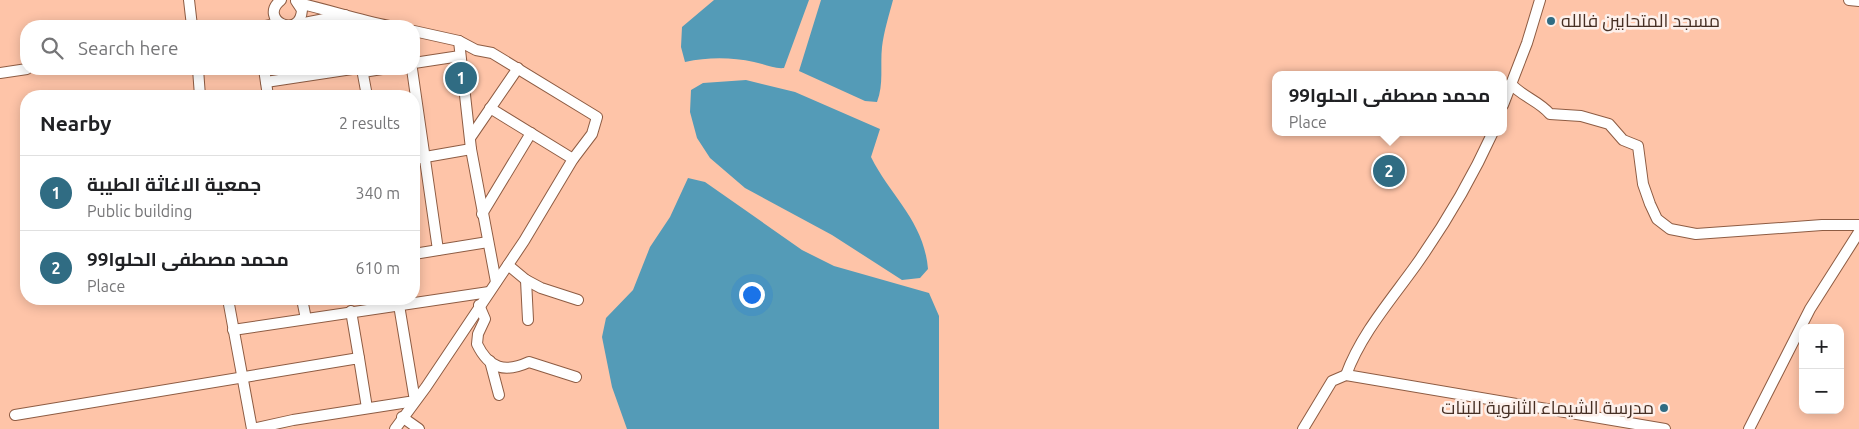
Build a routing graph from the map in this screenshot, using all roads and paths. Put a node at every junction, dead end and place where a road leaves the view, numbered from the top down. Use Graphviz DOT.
graph roads {
  1 [pos="189,0"];
  2 [pos="1540,0"];
  3 [pos="1849,0"];
  4 [pos="278,1"];
  5 [pos="296,1"];
  6 [pos="1859,1"];
  7 [pos="345,16"];
  8 [pos="191,20"];
  9 [pos="278,20"];
  10 [pos="298,20"];
  11 [pos="320,20"];
  12 [pos="351,20"];
  13 [pos="420,32"];
  14 [pos="459,41"];
  15 [pos="460,56"];
  16 [pos="420,62"];
  17 [pos="518,68"];
  18 [pos="20,70"];
  19 [pos="0,73"];
  20 [pos="198,75"];
  21 [pos="265,75"];
  22 [pos="312,75"];
  23 [pos="363,75"];
  24 [pos="413,75"];
  25 [pos="266,82"];
  26 [pos="1511,84"];
  27 [pos="200,90"];
  28 [pos="267,90"];
  29 [pos="365,90"];
  30 [pos="415,90"];
  31 [pos="1507,94"];
  32 [pos="490,108"];
  33 [pos="420,119"];
  34 [pos="531,133"];
  35 [pos="1491,136"];
  36 [pos="470,144"];
  37 [pos="426,157"];
  38 [pos="420,158"];
  39 [pos="573,159"];
  40 [pos="482,214"];
  41 [pos="1859,225"];
  42 [pos="1859,232"];
  43 [pos="488,242"];
  44 [pos="438,250"];
  45 [pos="420,253"];
  46 [pos="508,265"];
  47 [pos="526,280"];
  48 [pos="496,282"];
  49 [pos="489,292"];
  50 [pos="420,300"];
  51 [pos="578,300"];
  52 [pos="229,305"];
  53 [pos="303,305"];
  54 [pos="385,305"];
  55 [pos="399,305"];
  56 [pos="479,305"];
  57 [pos="351,312"];
  58 [pos="306,319"];
  59 [pos="528,320"];
  60 [pos="233,330"];
  61 [pos="359,358"];
  62 [pos="490,361"];
  63 [pos="1346,375"];
  64 [pos="242,377"];
  65 [pos="576,377"];
  66 [pos="500,396"];
  67 [pos="415,401"];
  68 [pos="367,408"];
  69 [pos="14,415"];
  70 [pos="402,417"];
  71 [pos="252,429"];
  72 [pos="395,429"];
  73 [pos="419,429"];
  74 [pos="1303,429"];
  75 [pos="1665,429"];
  76 [pos="1749,429"];
  1 -- 8 [label="street"];
  2 -- 26 [label="street"];
  3 -- 6 [label="street"];
  4 -- 9 [label="street"];
  5 -- 7 [label="street"];
  5 -- 10 [label="street"];
  7 -- 11 [label="street"];
  7 -- 12 [label="street"];
  13 -- 14 [label="street"];
  14 -- 15 [label="street"];
  14 -- 17 [label="street"];
  15 -- 16 [label="street"];
  15 -- 36 [label="street"];
  17 -- 32 [label="street"];
  17 -- 39 [label="street"];
  18 -- 19 [label="street"];
  20 -- 27 [label="street"];
  21 -- 25 [label="street"];
  22 -- 25 [label="street"];
  23 -- 29 [label="street"];
  24 -- 30 [label="street"];
  25 -- 28 [label="street"];
  26 -- 31 [label="street"];
  26 -- 41 [label="street"];
  32 -- 34 [label="street"];
  32 -- 36 [label="street"];
  33 -- 37 [label="street"];
  34 -- 39 [label="street"];
  34 -- 40 [label="street"];
  35 -- 63 [label="street"];
  36 -- 37 [label="street"];
  36 -- 40 [label="street"];
  37 -- 38 [label="street"];
  37 -- 44 [label="street"];
  39 -- 46 [label="street"];
  40 -- 43 [label="street"];
  42 -- 76 [label="street"];
  43 -- 44 [label="street"];
  43 -- 48 [label="street"];
  44 -- 45 [label="street"];
  46 -- 47 [label="street"];
  46 -- 48 [label="street"];
  47 -- 51 [label="street"];
  47 -- 59 [label="street"];
  48 -- 49 [label="street"];
  49 -- 50 [label="street"];
  49 -- 56 [label="street"];
  52 -- 60 [label="street"];
  53 -- 58 [label="street"];
  54 -- 57 [label="street"];
  55 -- 67 [label="street"];
  56 -- 62 [label="street"];
  56 -- 67 [label="street"];
  57 -- 58 [label="street"];
  57 -- 61 [label="street"];
  58 -- 60 [label="street"];
  60 -- 64 [label="street"];
  61 -- 64 [label="street"];
  61 -- 68 [label="street"];
  62 -- 65 [label="street"];
  62 -- 66 [label="street"];
  63 -- 74 [label="street"];
  63 -- 75 [label="street"];
  64 -- 69 [label="street"];
  64 -- 71 [label="street"];
  67 -- 68 [label="street"];
  67 -- 70 [label="street"];
  68 -- 71 [label="street"];
  70 -- 72 [label="street"];
  70 -- 73 [label="street"];
}
